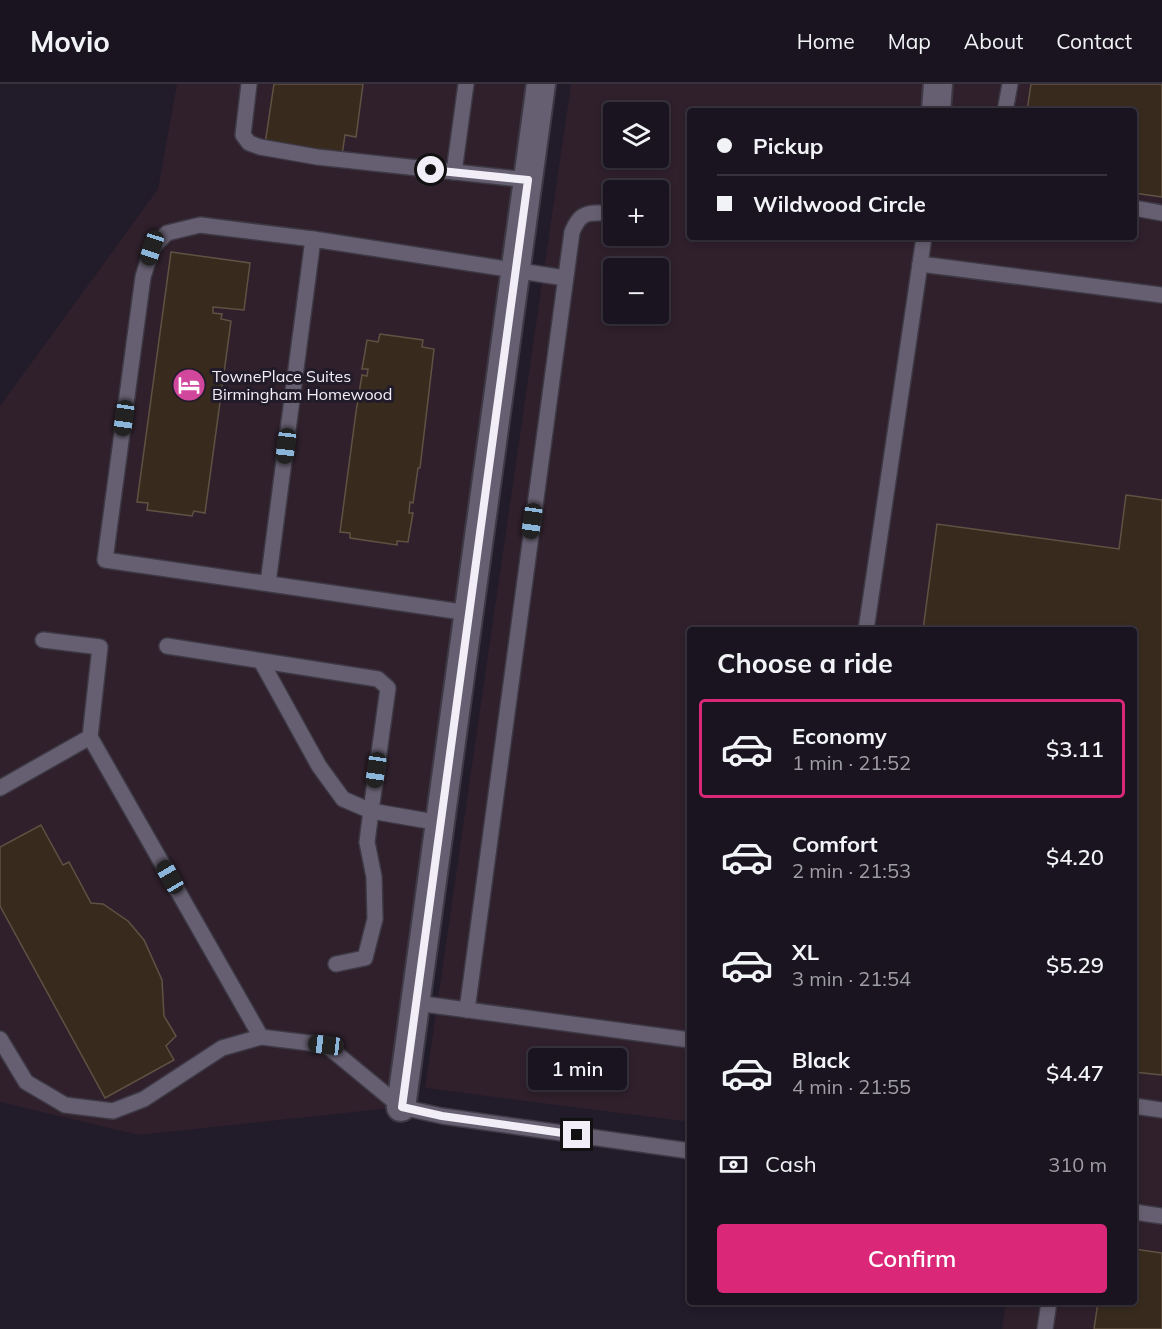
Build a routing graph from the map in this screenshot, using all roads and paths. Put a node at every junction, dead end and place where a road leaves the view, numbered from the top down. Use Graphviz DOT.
graph roads {
  1 [pos="249,84"];
  2 [pos="466,84"];
  3 [pos="541,84"];
  4 [pos="938,84"];
  5 [pos="1010,84"];
  6 [pos="936,108"];
  7 [pos="1006,108"];
  8 [pos="454,172"];
  9 [pos="528,180"];
  10 [pos="1137,209"];
  11 [pos="599,213"];
  12 [pos="1162,213"];
  13 [pos="313,239"];
  14 [pos="924,240"];
  15 [pos="920,264"];
  16 [pos="515,271"];
  17 [pos="565,278"];
  18 [pos="1162,295"];
  19 [pos="268,583"];
  20 [pos="469,613"];
  21 [pos="866,627"];
  22 [pos="43,640"];
  23 [pos="167,646"];
  24 [pos="261,661"];
  25 [pos="90,737"];
  26 [pos="0,788"];
  27 [pos="370,811"];
  28 [pos="440,824"];
  29 [pos="336,964"];
  30 [pos="416,1003"];
  31 [pos="467,1010"];
  32 [pos="261,1037"];
  33 [pos="0,1039"];
  34 [pos="687,1040"];
  35 [pos="1137,1106"];
  36 [pos="402,1107"];
  37 [pos="1162,1110"];
  38 [pos="687,1150"];
  39 [pos="1137,1212"];
  40 [pos="1162,1216"];
  41 [pos="1049,1305"];
  42 [pos="1045,1329"];
  1 -- 8 [label="lane"];
  2 -- 8 [label="lane"];
  3 -- 9 [label="street"];
  4 -- 6 [label="street"];
  5 -- 7 [label="lane"];
  8 -- 9 [label="lane"];
  9 -- 16 [label="street"];
  10 -- 12 [label="lane"];
  11 -- 17 [label="lane"];
  13 -- 16 [label="lane"];
  13 -- 19 [label="lane"];
  13 -- 19 [label="lane"];
  14 -- 15 [label="lane"];
  15 -- 18 [label="lane"];
  15 -- 21 [label="lane"];
  16 -- 17 [label="lane"];
  16 -- 20 [label="street"];
  17 -- 31 [label="lane"];
  19 -- 20 [label="lane"];
  20 -- 28 [label="street"];
  22 -- 25 [label="lane"];
  23 -- 24 [label="lane"];
  24 -- 27 [label="lane"];
  24 -- 27 [label="lane"];
  25 -- 26 [label="lane"];
  25 -- 32 [label="lane"];
  27 -- 28 [label="lane"];
  27 -- 29 [label="lane"];
  28 -- 30 [label="street"];
  30 -- 31 [label="lane"];
  30 -- 36 [label="street"];
  31 -- 34 [label="lane"];
  32 -- 33 [label="lane"];
  32 -- 36 [label="lane"];
  35 -- 37 [label="lane"];
  36 -- 38 [label="lane"];
  39 -- 40 [label="lane"];
  41 -- 42 [label="lane"];
}
